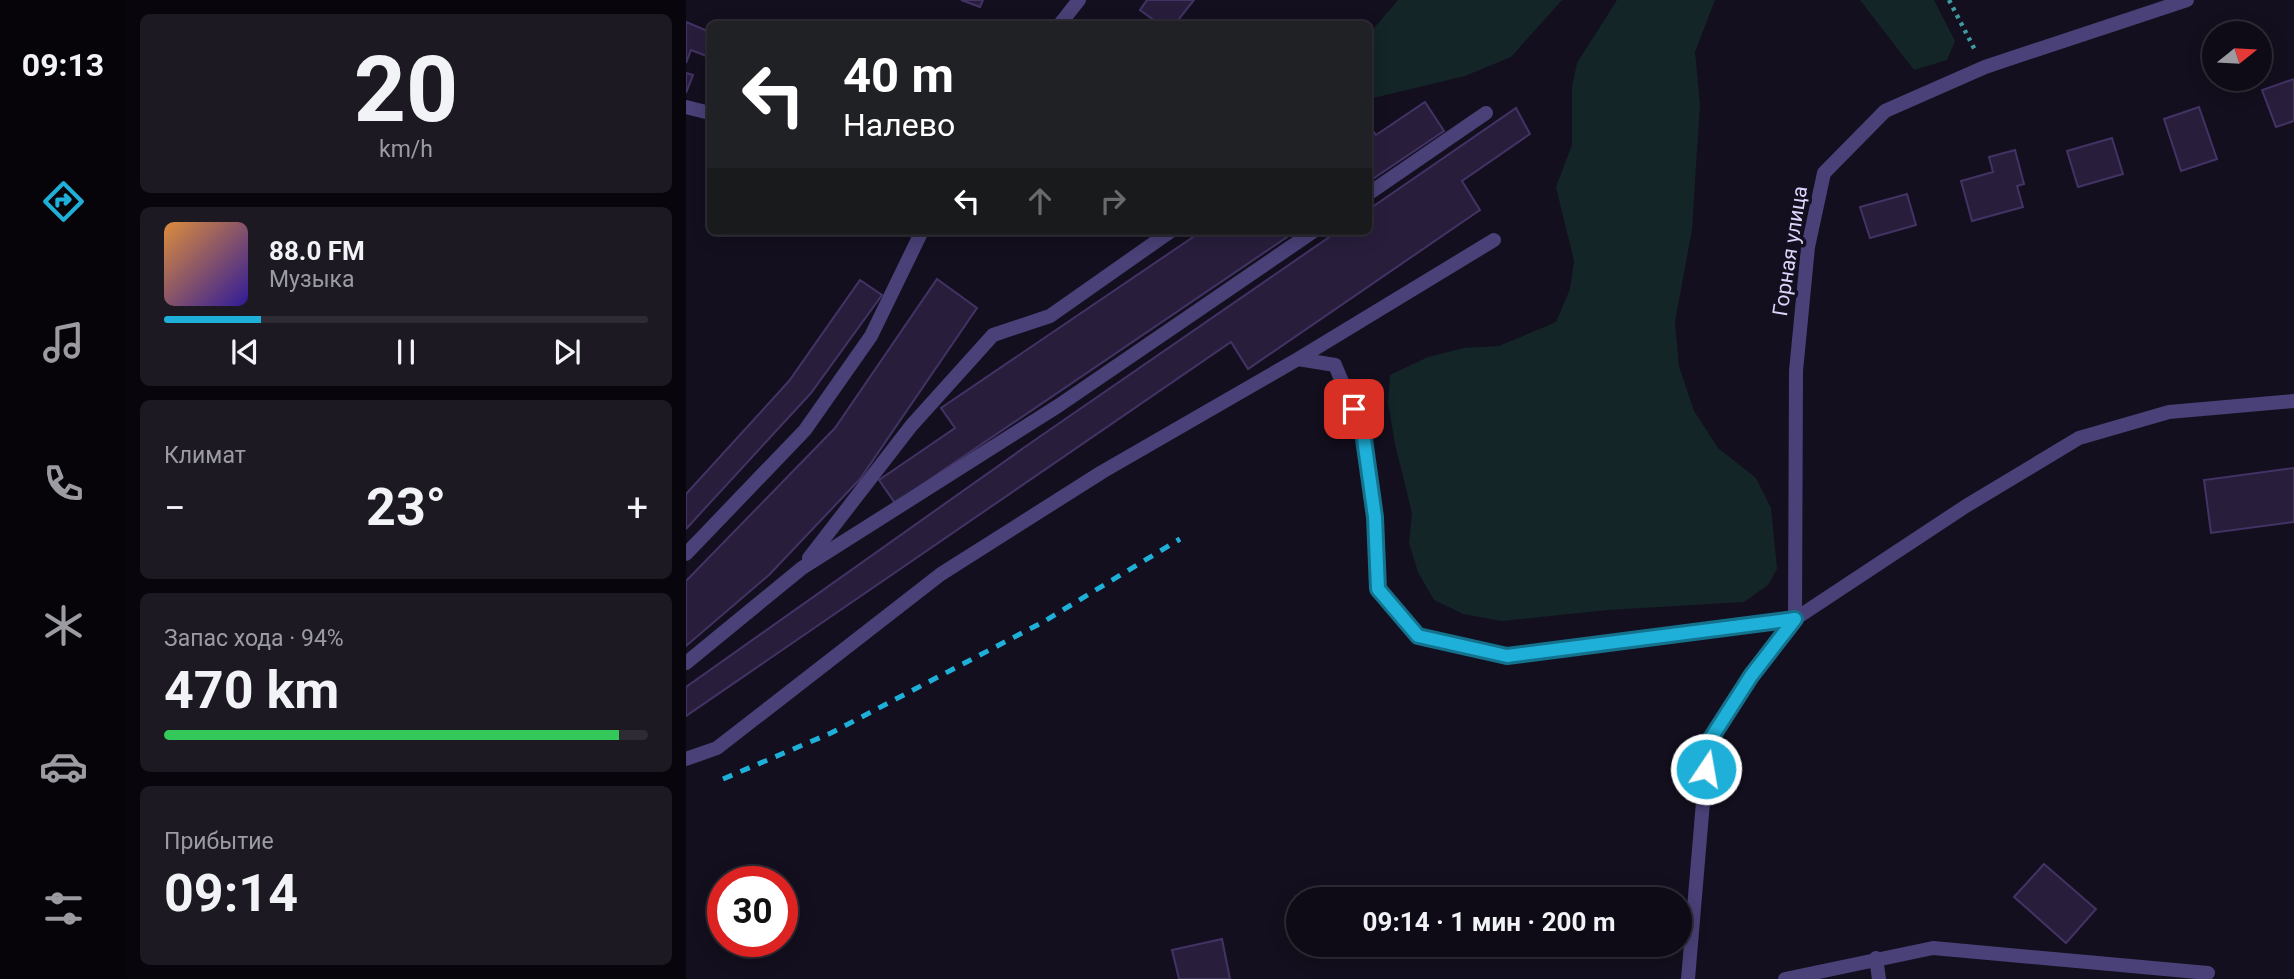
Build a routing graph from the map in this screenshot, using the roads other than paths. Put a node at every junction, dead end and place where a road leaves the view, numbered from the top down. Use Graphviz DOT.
graph roads {
  1 [pos="1079,0"];
  2 [pos="2187,0"];
  3 [pos="1062,21"];
  4 [pos="686,107"];
  5 [pos="707,112"];
  6 [pos="1486,113"];
  7 [pos="1372,191"];
  8 [pos="920,235"];
  9 [pos="1165,235"];
  10 [pos="1308,235"];
  11 [pos="1494,240"];
  12 [pos="1298,359"];
  13 [pos="2294,401"];
  14 [pos="686,554"];
  15 [pos="802,568"];
  16 [pos="1795,619"];
  17 [pos="686,663"];
  18 [pos="686,759"];
  19 [pos="1876,958"];
  20 [pos="2208,973"];
  21 [pos="1688,979"];
  22 [pos="1785,979"];
  23 [pos="1879,979"];
  1 -- 3 [label="street"];
  2 -- 16 [label="street, Горная улица"];
  4 -- 5 [label="street"];
  6 -- 7 [label="street"];
  8 -- 14 [label="street"];
  9 -- 15 [label="street"];
  10 -- 15 [label="street"];
  11 -- 12 [label="street"];
  12 -- 16 [label="street"];
  12 -- 18 [label="street"];
  13 -- 16 [label="street"];
  15 -- 17 [label="street"];
  16 -- 21 [label="street"];
  19 -- 20 [label="street"];
  19 -- 22 [label="street"];
  19 -- 23 [label="street"];
}
